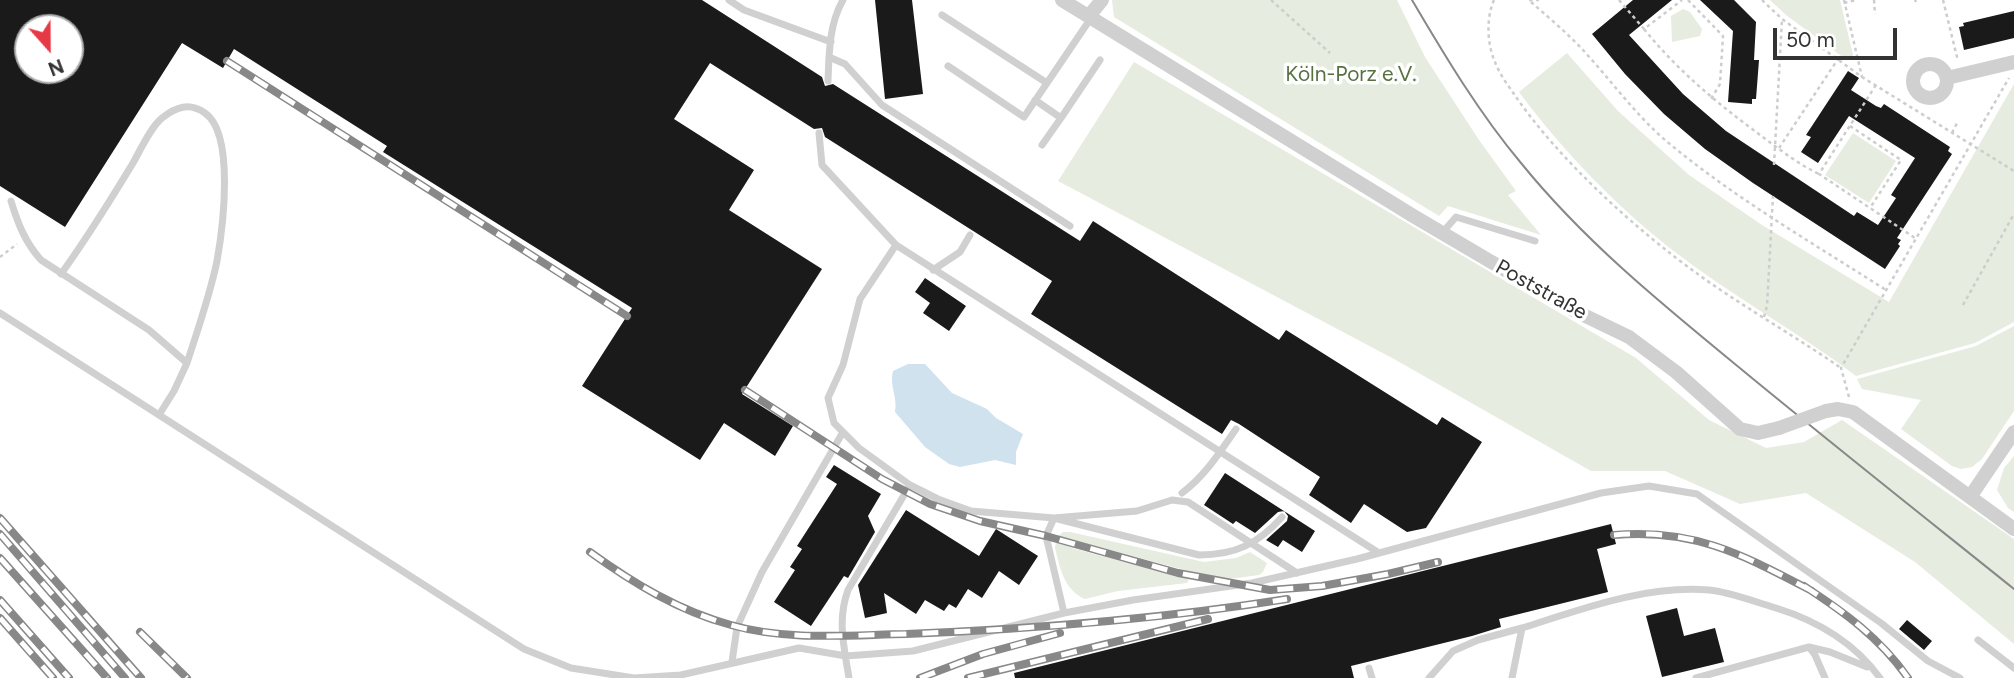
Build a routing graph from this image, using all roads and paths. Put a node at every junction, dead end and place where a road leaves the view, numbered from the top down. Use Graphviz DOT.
graph roads {
  1 [pos="729,0"];
  2 [pos="748,0"];
  3 [pos="843,0"];
  4 [pos="1062,0"];
  5 [pos="1101,0"];
  6 [pos="1271,0"];
  7 [pos="1494,0"];
  8 [pos="1539,0"];
  9 [pos="1619,0"];
  10 [pos="1682,0"];
  11 [pos="1688,0"];
  12 [pos="1762,0"];
  13 [pos="1856,0"];
  14 [pos="1874,0"];
  15 [pos="1943,0"];
  16 [pos="1530,1"];
  17 [pos="1844,1"];
  18 [pos="744,10"];
  19 [pos="1875,14"];
  20 [pos="942,15"];
  21 [pos="1090,17"];
  22 [pos="1782,19"];
  23 [pos="1644,29"];
  24 [pos="831,42"];
  25 [pos="1330,53"];
  26 [pos="1956,54"];
  27 [pos="829,57"];
  28 [pos="1838,59"];
  29 [pos="1100,60"];
  30 [pos="2014,62"];
  31 [pos="948,66"];
  32 [pos="2014,69"];
  33 [pos="1862,76"];
  34 [pos="1947,78"];
  35 [pos="828,81"];
  36 [pos="1047,83"];
  37 [pos="1876,85"];
  38 [pos="1712,99"];
  39 [pos="1035,100"];
  40 [pos="1061,118"];
  41 [pos="1957,123"];
  42 [pos="1850,126"];
  43 [pos="819,132"];
  44 [pos="1952,134"];
  45 [pos="1042,145"];
  46 [pos="1969,145"];
  47 [pos="1777,147"];
  48 [pos="1774,164"];
  49 [pos="2014,171"];
  50 [pos="1819,174"];
  51 [pos="1773,196"];
  52 [pos="11,201"];
  53 [pos="1870,208"];
  54 [pos="2014,214"];
  55 [pos="1771,217"];
  56 [pos="1070,226"];
  57 [pos="1442,234"];
  58 [pos="970,235"];
  59 [pos="25,238"];
  60 [pos="1916,238"];
  61 [pos="1535,241"];
  62 [pos="896,245"];
  63 [pos="0,257"];
  64 [pos="933,270"];
  65 [pos="61,274"];
  66 [pos="1886,290"];
  67 [pos="1963,305"];
  68 [pos="0,313"];
  69 [pos="1764,317"];
  70 [pos="187,363"];
  71 [pos="1841,368"];
  72 [pos="1853,412"];
  73 [pos="159,415"];
  74 [pos="1236,429"];
  75 [pos="843,432"];
  76 [pos="2014,432"];
  77 [pos="910,485"];
  78 [pos="1970,497"];
  79 [pos="1172,500"];
  80 [pos="1282,517"];
  81 [pos="1054,518"];
  82 [pos="2014,529"];
  83 [pos="1379,553"];
  84 [pos="1297,573"];
  85 [pos="1064,613"];
  86 [pos="1522,628"];
  87 [pos="1978,640"];
  88 [pos="1809,647"];
  89 [pos="846,656"];
  90 [pos="732,662"];
  91 [pos="1369,668"];
  92 [pos="2014,668"];
  93 [pos="1874,670"];
  94 [pos="849,678"];
  95 [pos="1372,678"];
  96 [pos="1429,678"];
  97 [pos="1512,678"];
  98 [pos="1696,678"];
  99 [pos="1825,678"];
  100 [pos="1880,678"];
  101 [pos="1960,678"];
  1 -- 18 [label="lane"];
  2 -- 18 [label="lane"];
  3 -- 24 [label="lane"];
  4 -- 21 [label="street, Poststraße"];
  5 -- 21 [label="street"];
  6 -- 25 [label="path"];
  7 -- 69 [label="path"];
  8 -- 16 [label="path"];
  9 -- 23 [label="path"];
  10 -- 23 [label="path"];
  11 -- 38 [label="path"];
  12 -- 22 [label="path"];
  13 -- 17 [label="path"];
  14 -- 19 [label="path"];
  15 -- 26 [label="path"];
  16 -- 55 [label="path"];
  17 -- 33 [label="path"];
  18 -- 24 [label="lane"];
  20 -- 36 [label="lane"];
  21 -- 36 [label="lane"];
  21 -- 57 [label="street, Poststraße"];
  22 -- 28 [label="path"];
  22 -- 47 [label="path"];
  23 -- 38 [label="path"];
  24 -- 27 [label="lane"];
  27 -- 35 [label="lane"];
  27 -- 56 [label="lane"];
  28 -- 33 [label="path"];
  28 -- 47 [label="path"];
  29 -- 40 [label="lane"];
  30 -- 34 [label="street"];
  31 -- 39 [label="lane"];
  32 -- 46 [label="path"];
  33 -- 37 [label="path"];
  36 -- 39 [label="lane"];
  37 -- 42 [label="path"];
  37 -- 44 [label="path"];
  38 -- 47 [label="path"];
  39 -- 40 [label="lane"];
  40 -- 45 [label="lane"];
  41 -- 44 [label="path"];
  42 -- 50 [label="path"];
  42 -- 53 [label="path"];
  43 -- 62 [label="lane"];
  44 -- 46 [label="path"];
  46 -- 49 [label="path"];
  46 -- 60 [label="path"];
  47 -- 48 [label="path"];
  47 -- 50 [label="path"];
  50 -- 53 [label="path"];
  51 -- 55 [label="path"];
  52 -- 59 [label="lane"];
  53 -- 60 [label="path"];
  54 -- 67 [label="path"];
  55 -- 66 [label="path"];
  55 -- 69 [label="path"];
  57 -- 61 [label="lane"];
  57 -- 72 [label="street, Poststraße, bridge"];
  58 -- 64 [label="lane"];
  59 -- 63 [label="path"];
  59 -- 65 [label="lane"];
  60 -- 66 [label="path"];
  62 -- 64 [label="lane"];
  62 -- 75 [label="lane"];
  64 -- 83 [label="lane"];
  65 -- 70 [label="lane"];
  65 -- 70 [label="lane"];
  66 -- 71 [label="path"];
  68 -- 73 [label="lane"];
  69 -- 71 [label="path"];
  70 -- 73 [label="lane"];
  71 -- 72 [label="path"];
  72 -- 78 [label="street"];
  73 -- 90 [label="lane"];
  74 -- 79 [label="lane, bridge"];
  75 -- 77 [label="lane"];
  75 -- 90 [label="lane"];
  76 -- 78 [label="street"];
  77 -- 81 [label="lane"];
  77 -- 89 [label="lane"];
  78 -- 82 [label="street"];
  79 -- 81 [label="lane"];
  79 -- 84 [label="lane"];
  80 -- 81 [label="lane"];
  81 -- 85 [label="lane"];
  83 -- 84 [label="lane"];
  83 -- 101 [label="lane"];
  84 -- 85 [label="lane"];
  85 -- 89 [label="lane"];
  86 -- 93 [label="lane"];
  86 -- 96 [label="lane"];
  86 -- 97 [label="lane"];
  87 -- 92 [label="lane"];
  88 -- 93 [label="lane"];
  88 -- 98 [label="lane"];
  88 -- 99 [label="lane"];
  89 -- 90 [label="lane"];
  89 -- 94 [label="lane"];
  91 -- 95 [label="lane"];
  93 -- 100 [label="lane"];
}
